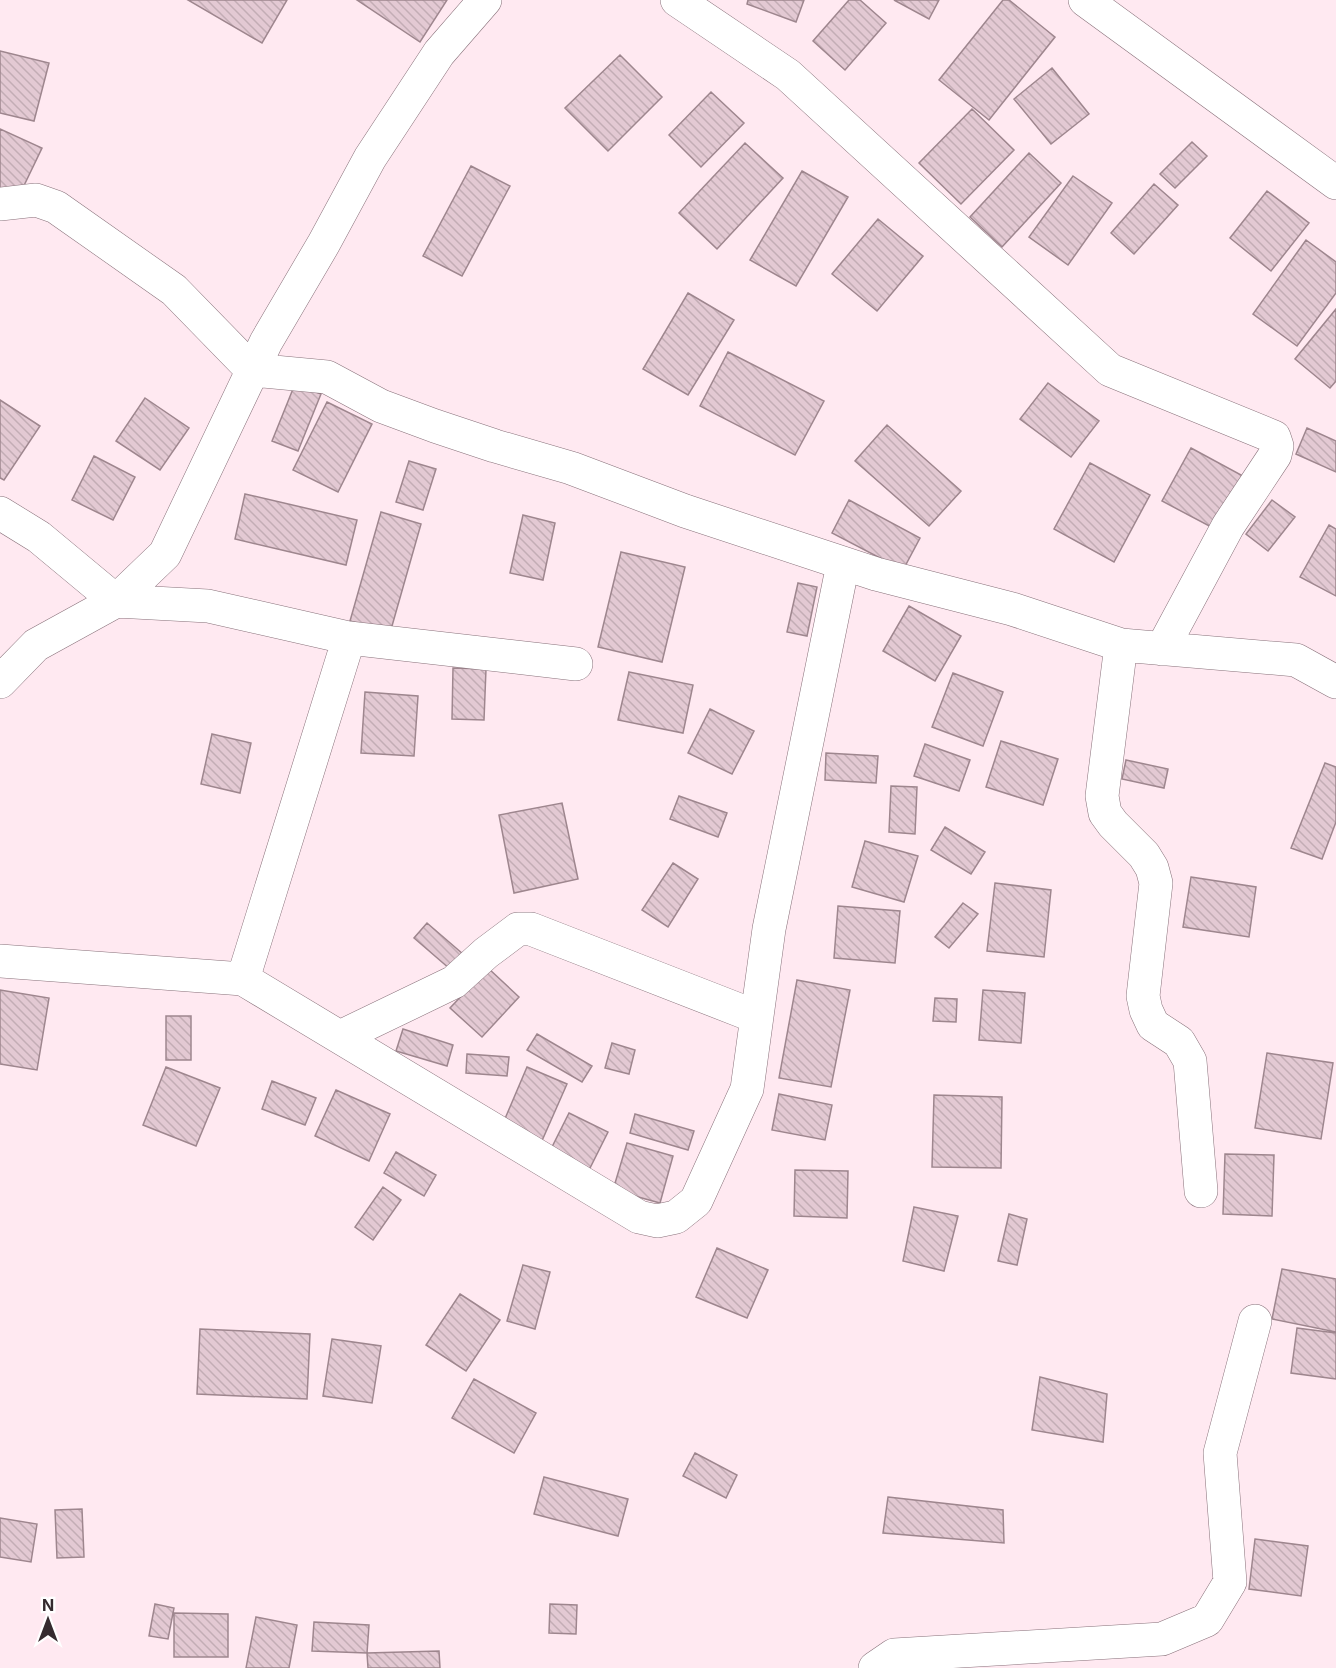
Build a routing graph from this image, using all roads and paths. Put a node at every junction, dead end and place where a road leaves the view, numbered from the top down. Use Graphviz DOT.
graph roads {
  1 [pos="485,0"];
  2 [pos="677,0"];
  3 [pos="1085,0"];
  4 [pos="1336,183"];
  5 [pos="0,204"];
  6 [pos="252,370"];
  7 [pos="0,513"];
  8 [pos="843,564"];
  9 [pos="116,601"];
  10 [pos="349,638"];
  11 [pos="1121,645"];
  12 [pos="1162,649"];
  13 [pos="576,664"];
  14 [pos="0,682"];
  15 [pos="1336,682"];
  16 [pos="0,961"];
  17 [pos="243,979"];
  18 [pos="757,1017"];
  19 [pos="340,1037"];
  20 [pos="1201,1191"];
  21 [pos="1255,1321"];
  22 [pos="875,1668"];
  1 -- 6 [label="street"];
  2 -- 12 [label="street"];
  3 -- 4 [label="street"];
  5 -- 6 [label="street"];
  6 -- 8 [label="street"];
  6 -- 9 [label="street"];
  7 -- 9 [label="street"];
  8 -- 11 [label="street"];
  8 -- 18 [label="street"];
  9 -- 10 [label="street"];
  9 -- 14 [label="street"];
  10 -- 13 [label="street"];
  10 -- 17 [label="street"];
  11 -- 12 [label="street"];
  11 -- 20 [label="street"];
  12 -- 15 [label="street"];
  16 -- 17 [label="street"];
  17 -- 19 [label="street"];
  18 -- 19 [label="street"];
  18 -- 19 [label="street"];
  21 -- 22 [label="street"];
}
